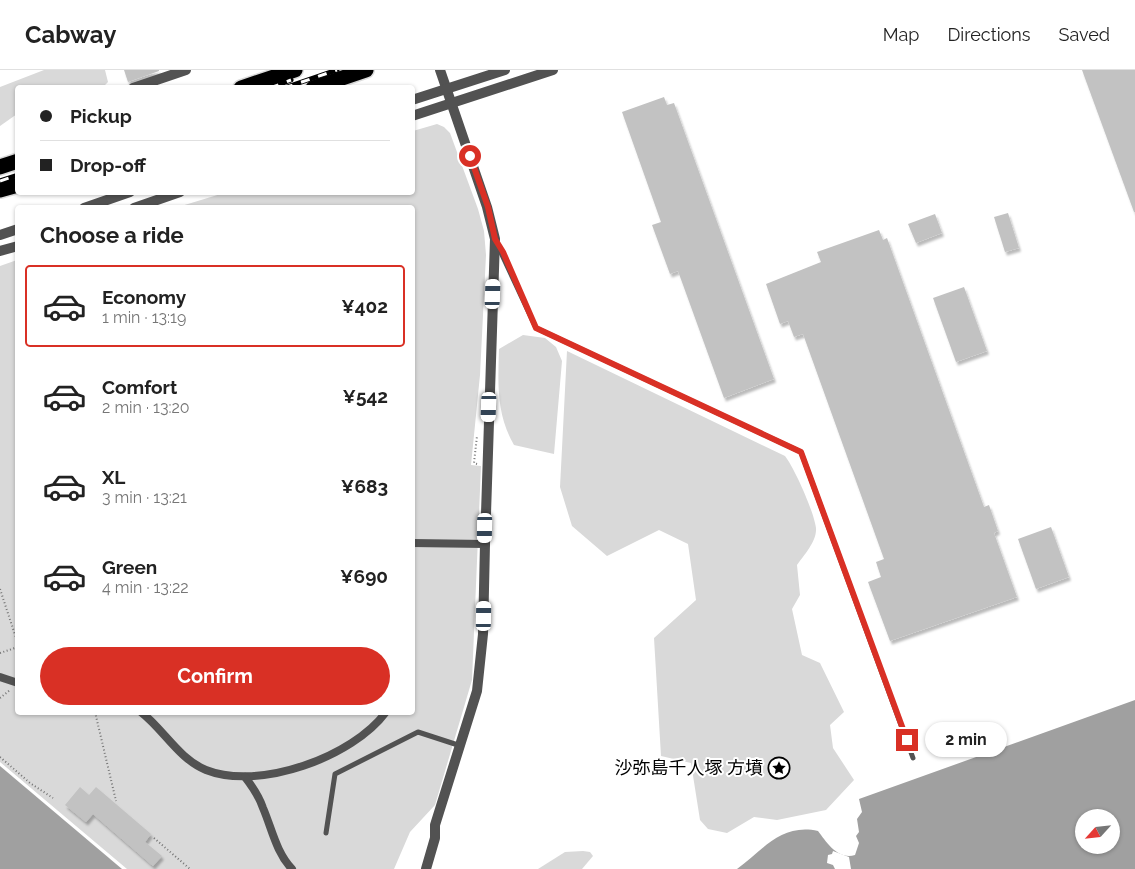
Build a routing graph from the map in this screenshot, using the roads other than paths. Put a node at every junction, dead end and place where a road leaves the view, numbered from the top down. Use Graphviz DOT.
graph roads {
  1 [pos="186,70"];
  2 [pos="295,70"];
  3 [pos="366,70"];
  4 [pos="440,70"];
  5 [pos="505,70"];
  6 [pos="553,70"];
  7 [pos="142,85"];
  8 [pos="250,85"];
  9 [pos="322,85"];
  10 [pos="447,89"];
  11 [pos="415,99"];
  12 [pos="452,103"];
  13 [pos="415,115"];
  14 [pos="15,162"];
  15 [pos="0,166"];
  16 [pos="15,186"];
  17 [pos="0,190"];
  18 [pos="121,195"];
  19 [pos="171,195"];
  20 [pos="93,205"];
  21 [pos="143,205"];
  22 [pos="15,230"];
  23 [pos="0,235"];
  24 [pos="495,239"];
  25 [pos="15,247"];
  26 [pos="0,252"];
  27 [pos="415,543"];
  28 [pos="485,544"];
  29 [pos="0,677"];
  30 [pos="15,682"];
  31 [pos="145,715"];
  32 [pos="383,715"];
  33 [pos="461,746"];
  34 [pos="913,758"];
  35 [pos="245,776"];
  36 [pos="326,833"];
  37 [pos="292,869"];
  38 [pos="426,869"];
  1 -- 7 [label="street"];
  2 -- 8 [label="highway"];
  3 -- 9 [label="highway"];
  4 -- 10 [label="street"];
  5 -- 10 [label="street"];
  6 -- 12 [label="street"];
  10 -- 11 [label="street"];
  10 -- 12 [label="street"];
  12 -- 13 [label="street"];
  12 -- 24 [label="street"];
  14 -- 15 [label="highway"];
  16 -- 17 [label="highway"];
  18 -- 20 [label="street"];
  19 -- 21 [label="street"];
  22 -- 23 [label="street"];
  24 -- 28 [label="street"];
  24 -- 34 [label="lane"];
  25 -- 26 [label="street"];
  27 -- 28 [label="street"];
  28 -- 33 [label="street"];
  29 -- 30 [label="street"];
  31 -- 35 [label="street"];
  32 -- 35 [label="street"];
  33 -- 36 [label="lane"];
  33 -- 38 [label="street"];
  35 -- 37 [label="street"];
}
